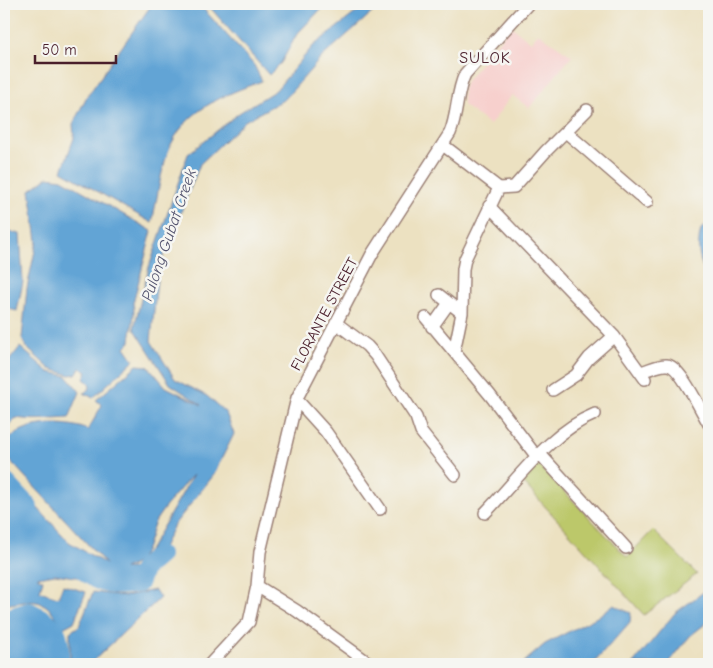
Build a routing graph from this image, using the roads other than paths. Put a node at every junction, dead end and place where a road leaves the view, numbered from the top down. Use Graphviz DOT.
graph roads {
  1 [pos="528,4"];
  2 [pos="587,110"];
  3 [pos="567,133"];
  4 [pos="443,145"];
  5 [pos="499,188"];
  6 [pos="647,202"];
  7 [pos="489,206"];
  8 [pos="439,295"];
  9 [pos="449,303"];
  10 [pos="462,313"];
  11 [pos="336,324"];
  12 [pos="614,336"];
  13 [pos="454,352"];
  14 [pos="553,390"];
  15 [pos="298,401"];
  16 [pos="595,414"];
  17 [pos="709,424"];
  18 [pos="538,456"];
  19 [pos="455,475"];
  20 [pos="380,509"];
  21 [pos="485,513"];
  22 [pos="626,548"];
  23 [pos="257,586"];
  24 [pos="210,664"];
  25 [pos="370,664"];
  1 -- 4 [label="street, FLORANTE STREET"];
  2 -- 3 [label="street"];
  3 -- 5 [label="street"];
  3 -- 6 [label="street"];
  4 -- 5 [label="street"];
  4 -- 11 [label="street, FLORANTE STREET"];
  5 -- 7 [label="street"];
  7 -- 10 [label="street"];
  7 -- 12 [label="street"];
  8 -- 9 [label="street"];
  9 -- 10 [label="street"];
  9 -- 13 [label="street"];
  10 -- 13 [label="street"];
  11 -- 15 [label="street, FLORANTE STREET"];
  11 -- 19 [label="street"];
  12 -- 14 [label="street"];
  12 -- 17 [label="street"];
  13 -- 18 [label="street"];
  15 -- 20 [label="street"];
  15 -- 23 [label="street, FLORANTE STREET"];
  16 -- 18 [label="street"];
  18 -- 21 [label="street"];
  18 -- 22 [label="street"];
  23 -- 24 [label="street, FLORANTE STREET"];
  23 -- 25 [label="street"];
}
